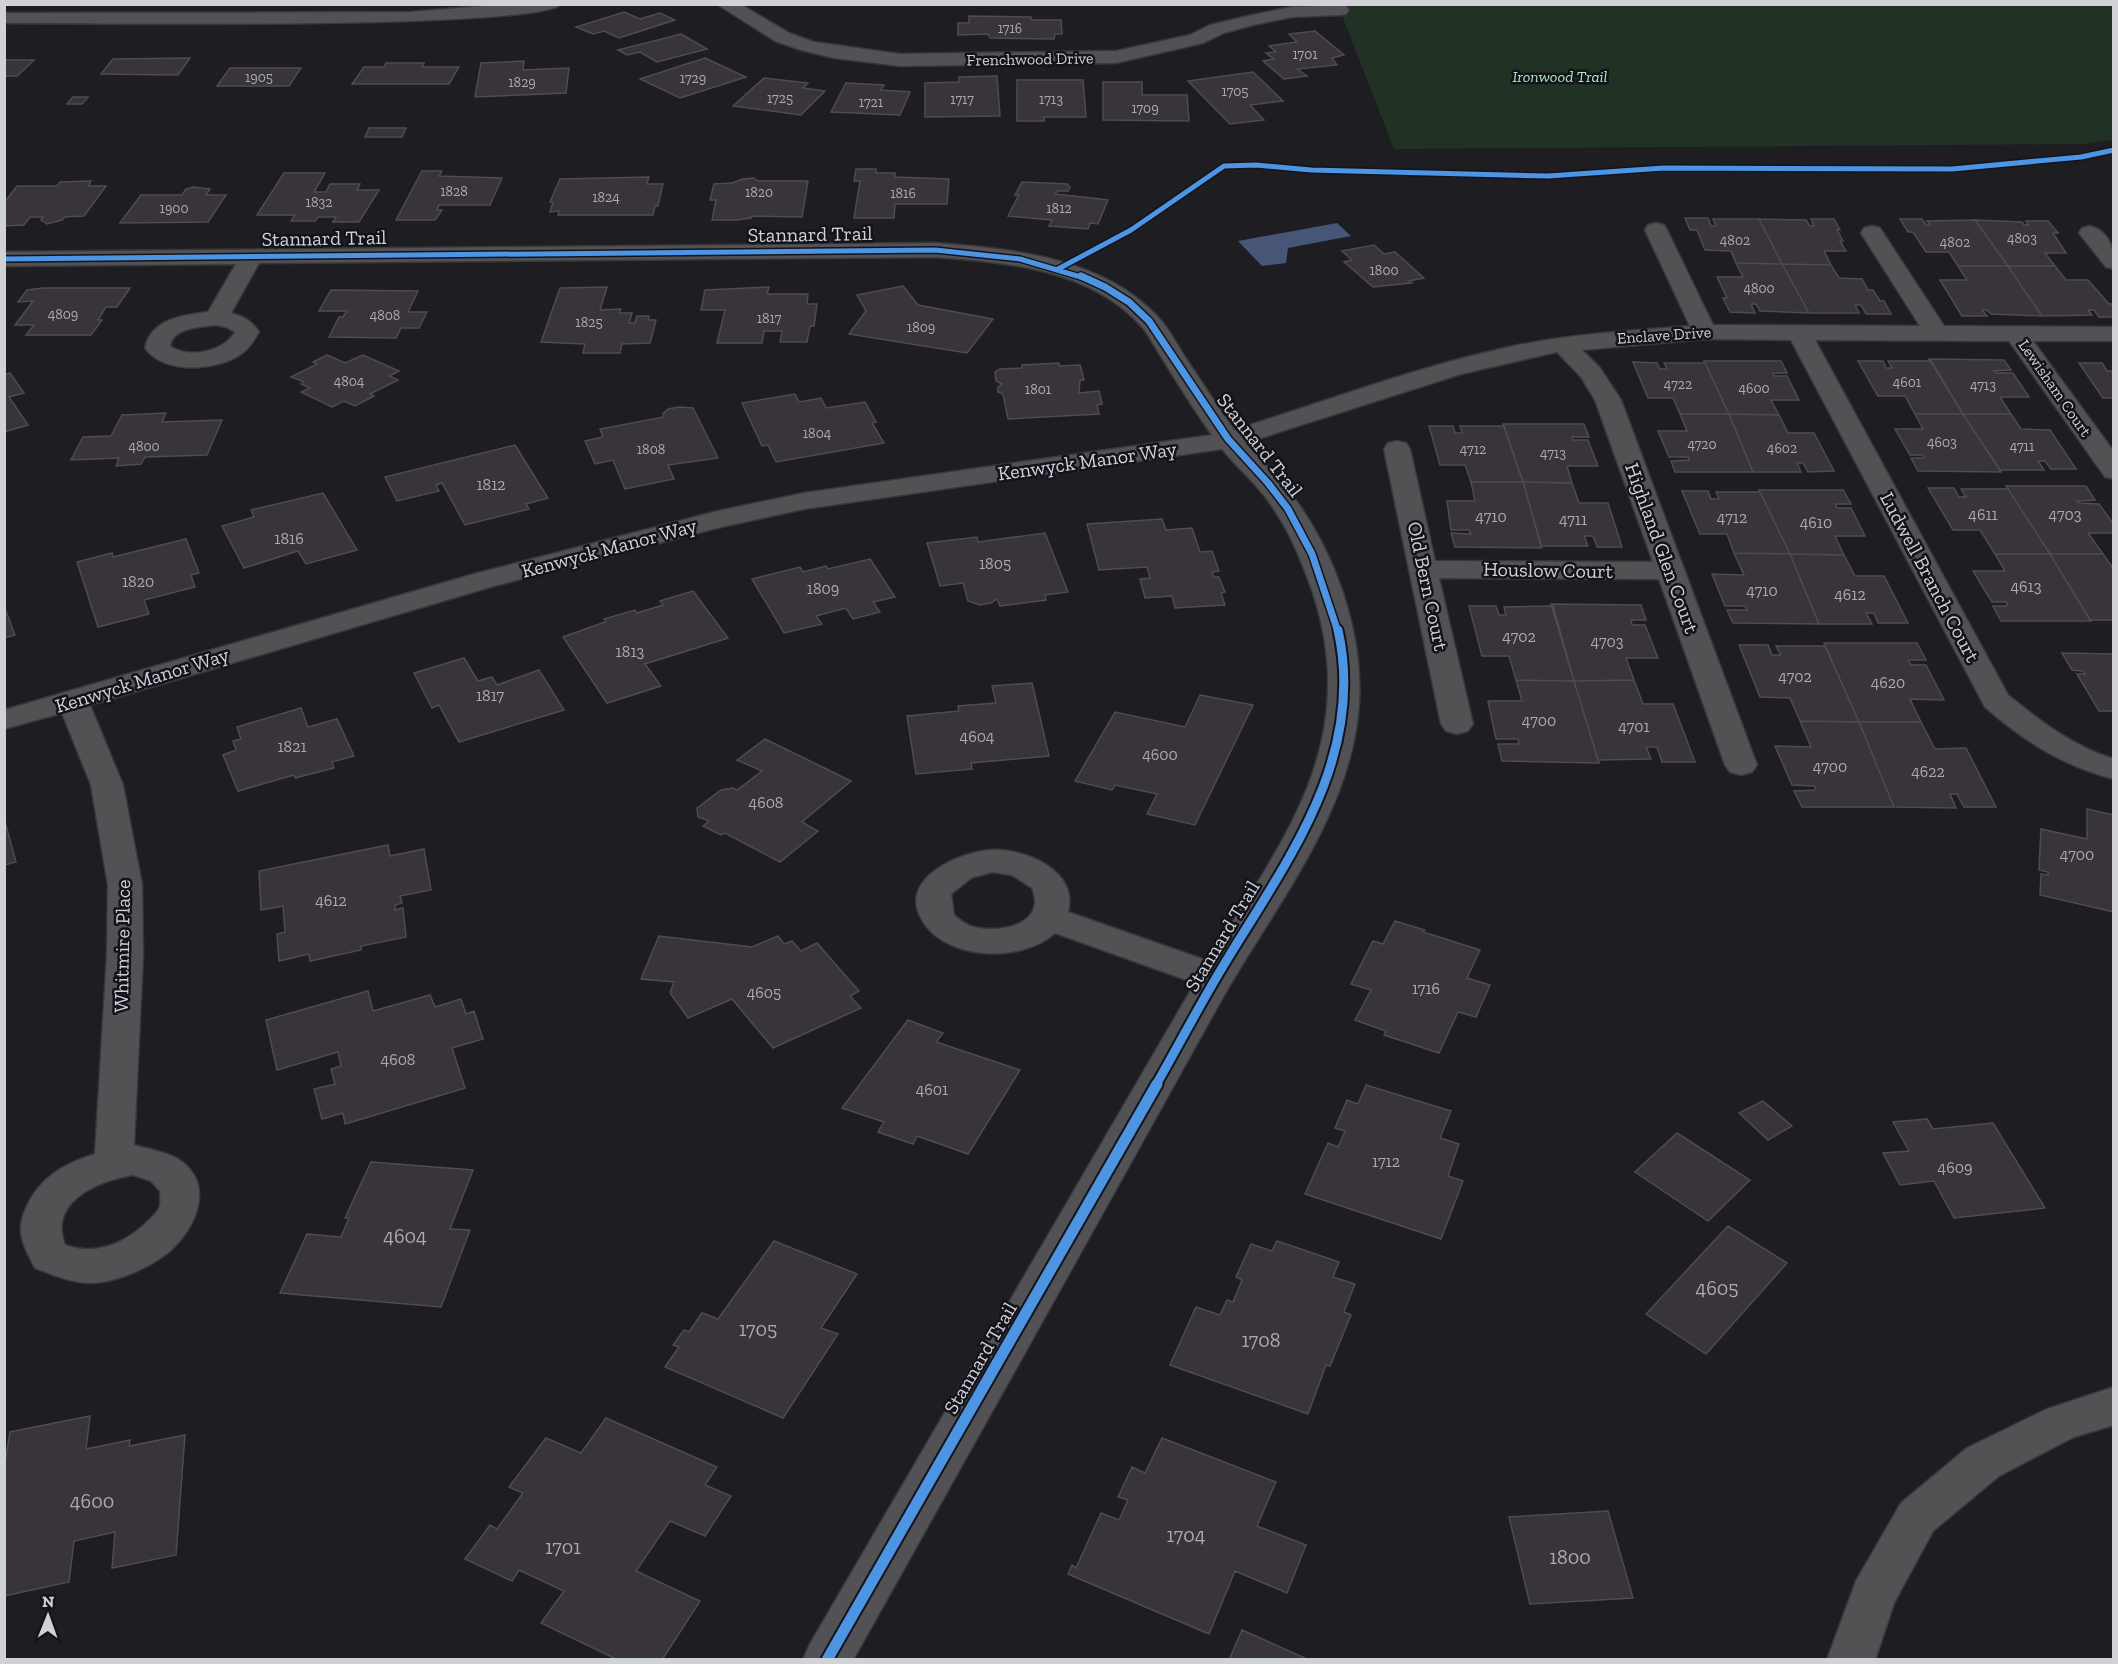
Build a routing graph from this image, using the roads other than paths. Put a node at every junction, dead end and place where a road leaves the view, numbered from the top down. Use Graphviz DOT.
graph roads {
  1 [pos="552,4"];
  2 [pos="726,4"];
  3 [pos="1340,10"];
  4 [pos="4,18"];
  5 [pos="1656,230"];
  6 [pos="1872,233"];
  7 [pos="2090,234"];
  8 [pos="251,257"];
  9 [pos="4,259"];
  10 [pos="2114,262"];
  11 [pos="216,318"];
  12 [pos="1705,332"];
  13 [pos="1799,332"];
  14 [pos="1937,333"];
  15 [pos="2017,334"];
  16 [pos="2114,334"];
  17 [pos="1563,344"];
  18 [pos="1229,440"];
  19 [pos="1397,449"];
  20 [pos="2114,471"];
  21 [pos="1425,569"];
  22 [pos="1671,572"];
  23 [pos="73,701"];
  24 [pos="4,720"];
  25 [pos="1457,724"];
  26 [pos="1741,765"];
  27 [pos="2114,770"];
  28 [pos="1048,918"];
  29 [pos="1216,977"];
  30 [pos="114,1162"];
  31 [pos="2114,1406"];
  32 [pos="827,1659"];
  33 [pos="1851,1659"];
  1 -- 4 [label="street"];
  2 -- 3 [label="street, Frenchwood Drive"];
  5 -- 12 [label="street"];
  6 -- 14 [label="street"];
  7 -- 10 [label="street"];
  8 -- 9 [label="street, Stannard Trail"];
  8 -- 11 [label="street"];
  8 -- 18 [label="street, Stannard Trail"];
  12 -- 13 [label="street, Enclave Drive"];
  12 -- 17 [label="street, Enclave Drive"];
  13 -- 14 [label="street, Enclave Drive"];
  13 -- 27 [label="street, Ludwell Branch Court"];
  14 -- 15 [label="street, Enclave Drive"];
  15 -- 16 [label="street, Enclave Drive"];
  15 -- 20 [label="street, Lewisham Court"];
  17 -- 18 [label="street, Enclave Drive"];
  17 -- 22 [label="street, Highland Glen Court"];
  18 -- 23 [label="street, Kenwyck Manor Way"];
  18 -- 29 [label="street, Stannard Trail"];
  19 -- 21 [label="street, Old Bern Court"];
  21 -- 22 [label="street, Houslow Court"];
  21 -- 25 [label="street, Old Bern Court"];
  22 -- 26 [label="street, Highland Glen Court"];
  23 -- 24 [label="street, Kenwyck Manor Way"];
  23 -- 30 [label="street, Whitmire Place"];
  28 -- 29 [label="street"];
  29 -- 32 [label="street, Stannard Trail"];
  31 -- 33 [label="street"];
}
